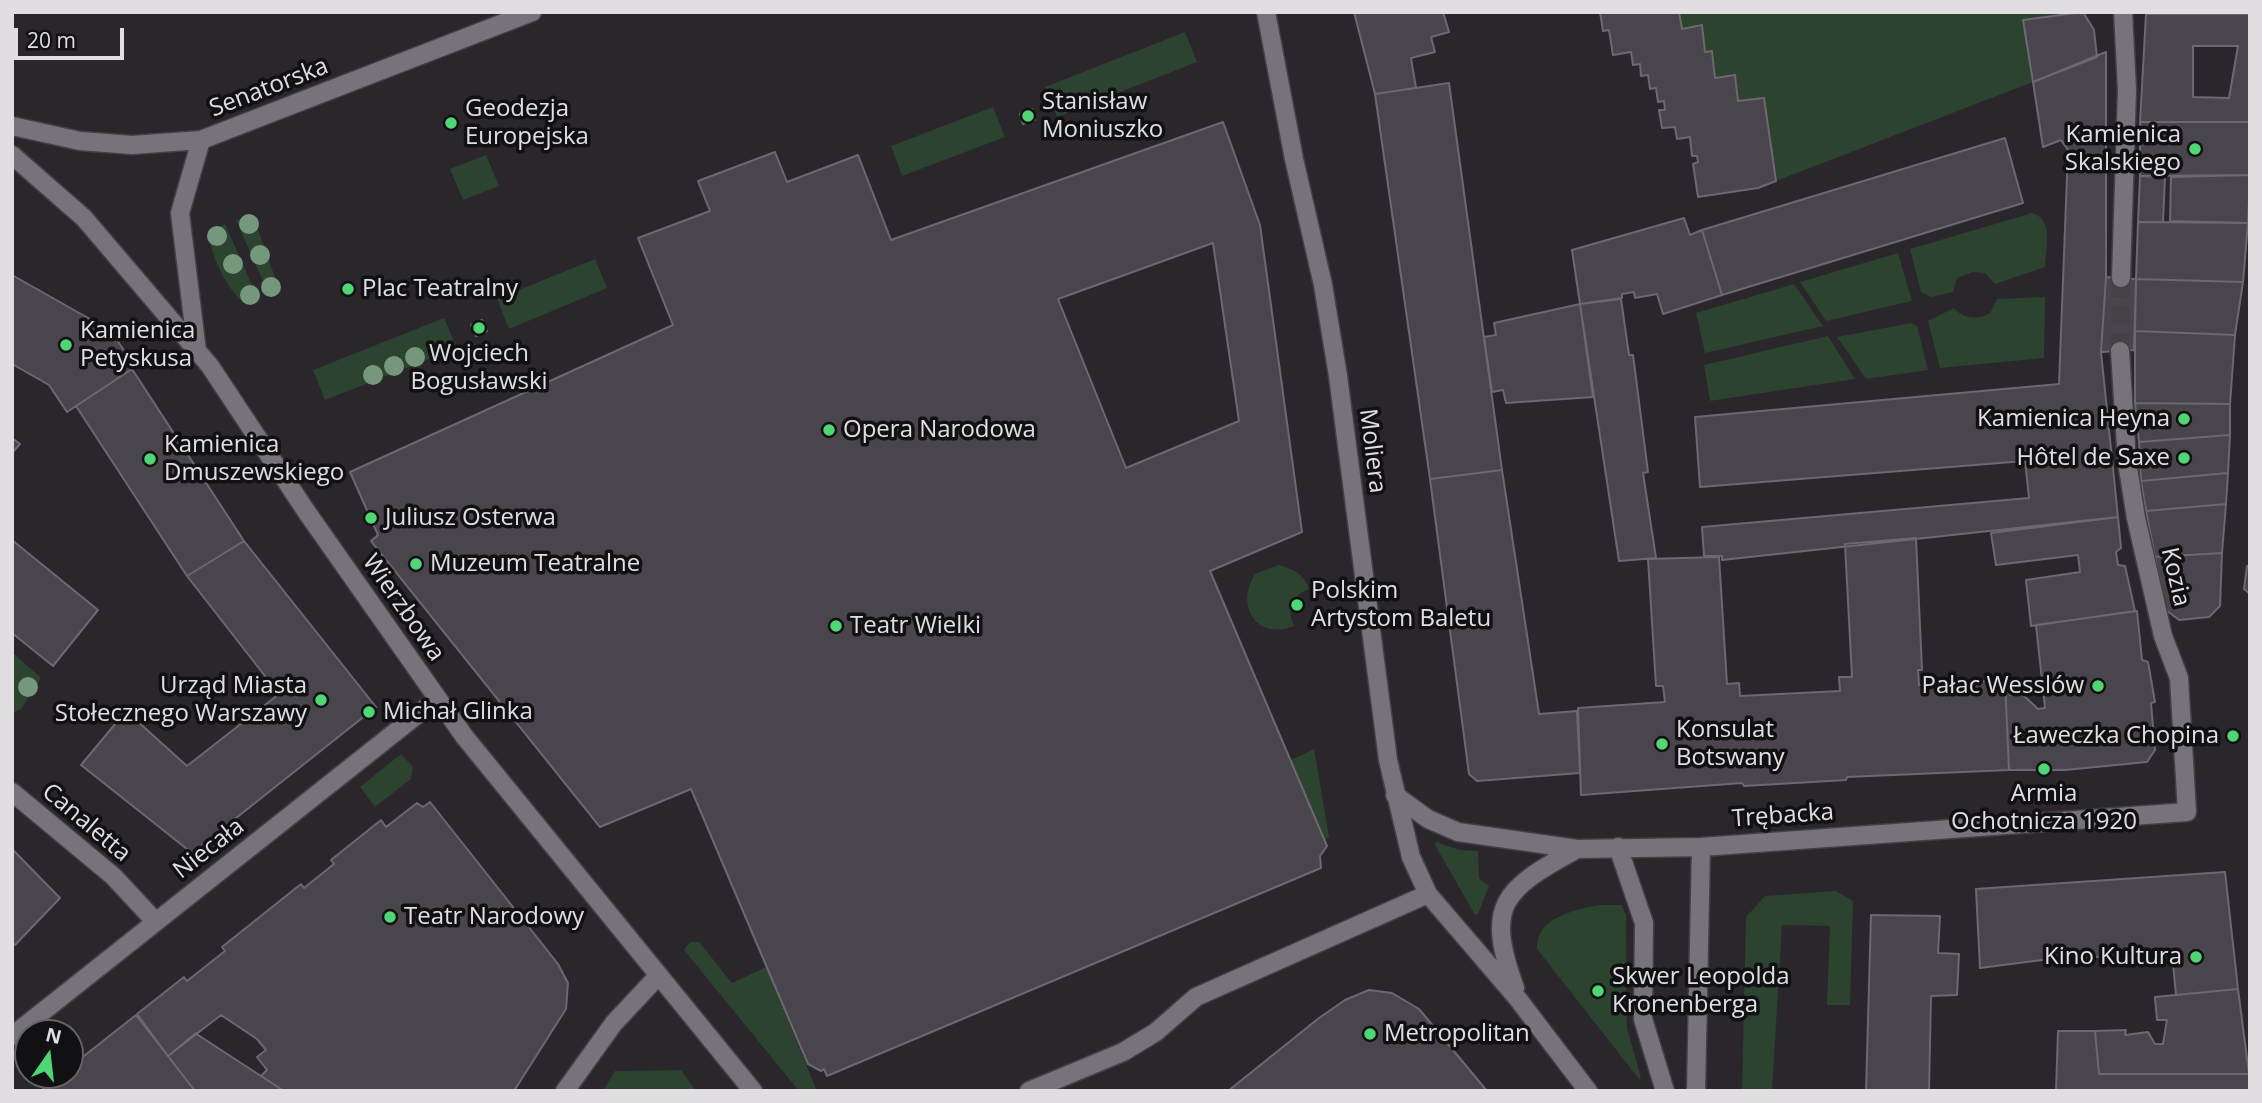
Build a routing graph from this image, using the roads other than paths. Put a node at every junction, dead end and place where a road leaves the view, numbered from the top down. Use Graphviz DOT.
graph roads {
  1 [pos="532,12"];
  2 [pos="1266,12"];
  3 [pos="2123,12"];
  4 [pos="12,126"];
  5 [pos="201,140"];
  6 [pos="12,155"];
  7 [pos="2121,278"];
  8 [pos="197,351"];
  9 [pos="2120,351"];
  10 [pos="437,699"];
  11 [pos="12,792"];
  12 [pos="1395,794"];
  13 [pos="2187,812"];
  14 [pos="1618,847"];
  15 [pos="1700,847"];
  16 [pos="1577,849"];
  17 [pos="1428,894"];
  18 [pos="156,922"];
  19 [pos="658,976"];
  20 [pos="1518,999"];
  21 [pos="12,1036"];
  22 [pos="565,1091"];
  23 [pos="753,1091"];
  24 [pos="1029,1091"];
  25 [pos="1588,1091"];
  26 [pos="1665,1091"];
  27 [pos="1696,1091"];
  1 -- 5 [label="street, Senatorska"];
  2 -- 12 [label="street, Moliera"];
  3 -- 7 [label="street"];
  4 -- 5 [label="street, Senatorska"];
  5 -- 8 [label="street"];
  6 -- 8 [label="street, Wierzbowa"];
  8 -- 10 [label="street, Wierzbowa"];
  9 -- 13 [label="street, Kozia"];
  10 -- 18 [label="street, Niecała"];
  10 -- 19 [label="street, Wierzbowa"];
  11 -- 18 [label="street, Canaletta"];
  12 -- 16 [label="street, Trębacka"];
  12 -- 17 [label="street, Moliera"];
  13 -- 15 [label="street, Trębacka"];
  14 -- 15 [label="street, Trębacka"];
  14 -- 16 [label="street, Trębacka"];
  14 -- 26 [label="street"];
  15 -- 27 [label="street"];
  16 -- 20 [label="street"];
  17 -- 20 [label="street, Moliera"];
  17 -- 24 [label="street"];
  18 -- 21 [label="street, Niecała"];
  19 -- 22 [label="street"];
  19 -- 23 [label="street, Wierzbowa"];
  20 -- 25 [label="street"];
}
